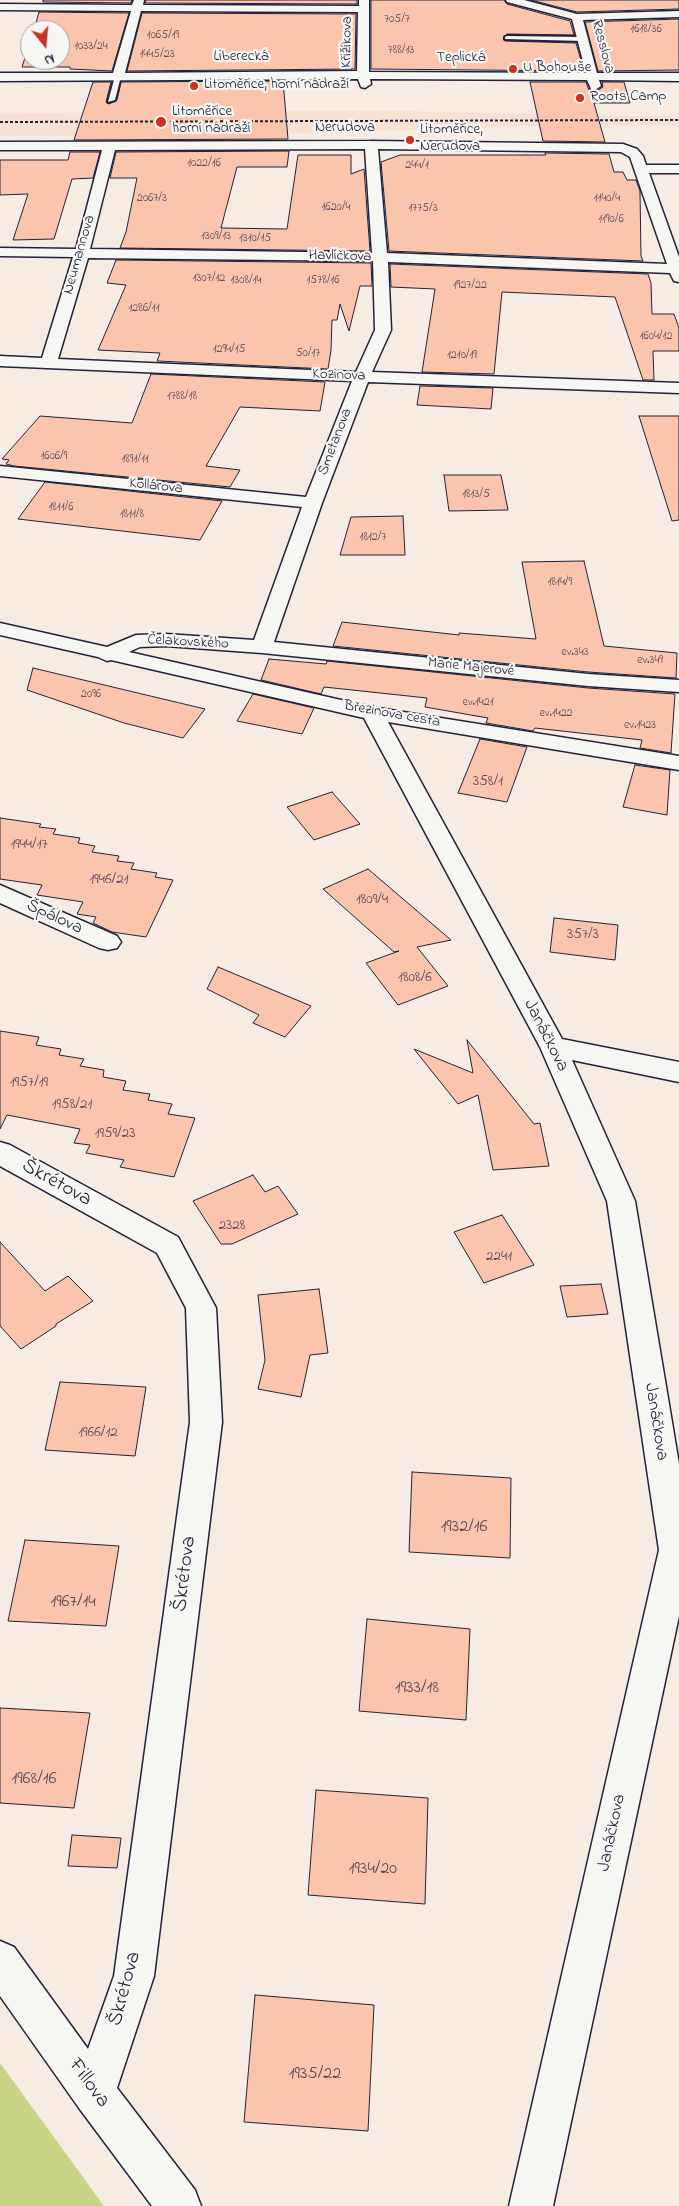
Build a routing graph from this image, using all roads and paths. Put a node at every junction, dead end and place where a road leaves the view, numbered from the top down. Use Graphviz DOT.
graph roads {
  1 [pos="511,0"];
  2 [pos="137,4"];
  3 [pos="364,5"];
  4 [pos="0,7"];
  5 [pos="679,14"];
  6 [pos="577,17"];
  7 [pos="507,38"];
  8 [pos="583,38"];
  9 [pos="118,76"];
  10 [pos="0,77"];
  11 [pos="679,77"];
  12 [pos="364,79"];
  13 [pos="594,81"];
  14 [pos="679,87"];
  15 [pos="111,100"];
  16 [pos="371,145"];
  17 [pos="0,146"];
  18 [pos="109,146"];
  19 [pos="640,169"];
  20 [pos="679,169"];
  21 [pos="0,252"];
  22 [pos="82,252"];
  23 [pos="380,258"];
  24 [pos="678,272"];
  25 [pos="0,361"];
  26 [pos="49,364"];
  27 [pos="362,378"];
  28 [pos="679,388"];
  29 [pos="0,470"];
  30 [pos="313,503"];
  31 [pos="0,630"];
  32 [pos="262,647"];
  33 [pos="107,655"];
  34 [pos="679,686"];
  35 [pos="372,713"];
  36 [pos="679,762"];
  37 [pos="0,893"];
  38 [pos="108,942"];
  39 [pos="553,1047"];
  40 [pos="679,1072"];
  41 [pos="0,1153"];
  42 [pos="677,1551"];
  43 [pos="0,1961"];
  44 [pos="94,2093"];
  45 [pos="179,2206"];
  46 [pos="531,2206"];
  1 -- 6 [label="street"];
  2 -- 3 [label="street"];
  2 -- 4 [label="street"];
  2 -- 9 [label="street"];
  3 -- 12 [label="street, Křižíkova"];
  5 -- 6 [label="street"];
  6 -- 8 [label="street, Resslova"];
  7 -- 8 [label="lane"];
  8 -- 13 [label="street, Resslova"];
  9 -- 10 [label="street, Liberecká"];
  9 -- 12 [label="street, Liberecká"];
  9 -- 15 [label="lane"];
  11 -- 13 [label="street, Teplická"];
  12 -- 13 [label="street, Teplická"];
  13 -- 14 [label="street, Teplická"];
  16 -- 18 [label="street, Nerudova"];
  16 -- 19 [label="street, Nerudova"];
  16 -- 23 [label="street, Smetanova"];
  17 -- 18 [label="street, Nerudova"];
  18 -- 22 [label="street, Neumannova"];
  19 -- 20 [label="street"];
  19 -- 24 [label="street"];
  21 -- 22 [label="street, Havlíčkova"];
  22 -- 23 [label="street, Havlíčkova"];
  22 -- 26 [label="street, Neumannova"];
  23 -- 24 [label="street, Havlíčkova"];
  23 -- 27 [label="street, Smetanova"];
  25 -- 26 [label="street, Kozinova"];
  26 -- 27 [label="street, Kozinova"];
  27 -- 28 [label="street, Kozinova"];
  27 -- 30 [label="street, Smetanova"];
  29 -- 30 [label="street, Kollárova"];
  30 -- 32 [label="street, Smetanova"];
  31 -- 33 [label="street"];
  32 -- 33 [label="street, Čelakovského"];
  32 -- 34 [label="street, Marie Majerové"];
  33 -- 35 [label="street, Březinova cesta"];
  35 -- 36 [label="street, Březinova cesta"];
  35 -- 39 [label="street, Janáčkova"];
  37 -- 38 [label="street, Špálova"];
  39 -- 40 [label="street"];
  39 -- 42 [label="street, Janáčkova"];
  41 -- 44 [label="street, Škrétova"];
  42 -- 46 [label="street, Janáčkova"];
  43 -- 44 [label="street, Fillova"];
  44 -- 45 [label="street, Fillova"];
}
